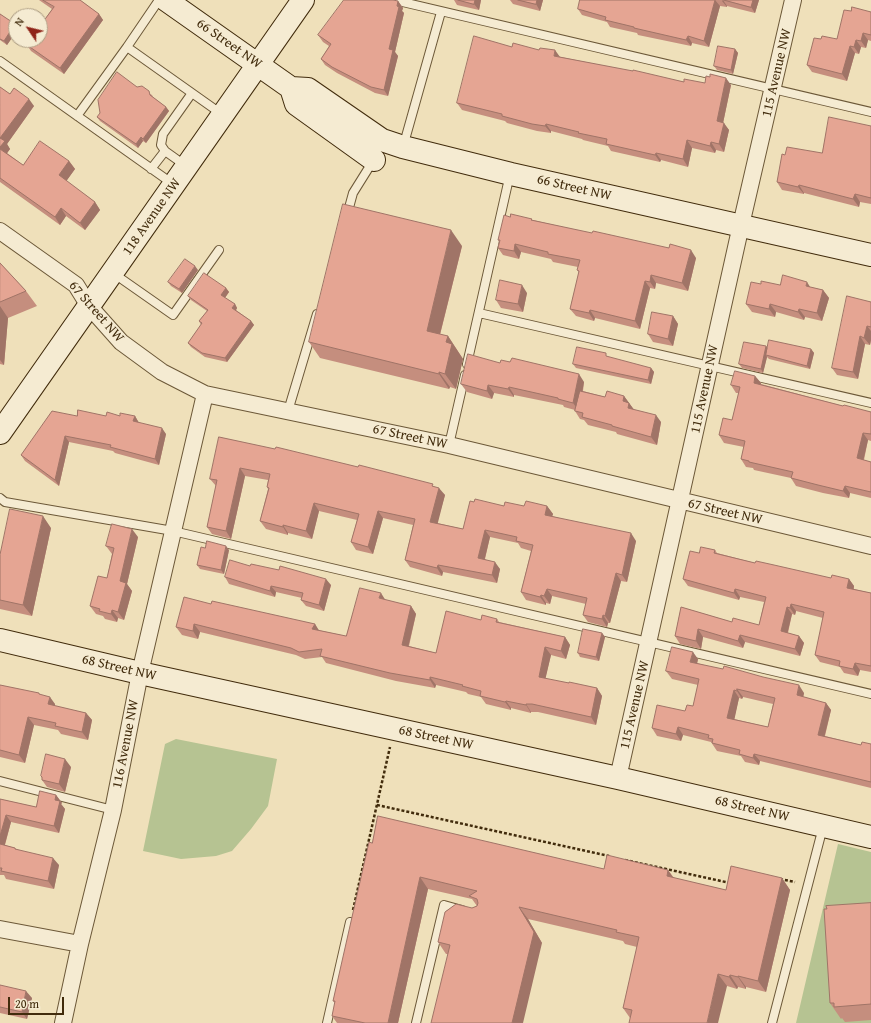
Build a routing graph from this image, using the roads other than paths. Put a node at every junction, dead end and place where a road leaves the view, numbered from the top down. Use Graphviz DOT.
graph roads {
  1 [pos="159,0"];
  2 [pos="166,0"];
  3 [pos="303,0"];
  4 [pos="394,0"];
  5 [pos="793,0"];
  6 [pos="441,12"];
  7 [pos="127,47"];
  8 [pos="0,61"];
  9 [pos="258,65"];
  10 [pos="773,90"];
  11 [pos="192,93"];
  12 [pos="871,112"];
  13 [pos="223,115"];
  14 [pos="77,116"];
  15 [pos="403,148"];
  16 [pos="378,150"];
  17 [pos="165,151"];
  18 [pos="187,167"];
  19 [pos="151,169"];
  20 [pos="510,174"];
  21 [pos="174,185"];
  22 [pos="345,220"];
  23 [pos="741,225"];
  24 [pos="0,231"];
  25 [pos="219,250"];
  26 [pos="871,255"];
  27 [pos="113,272"];
  28 [pos="320,305"];
  29 [pos="89,306"];
  30 [pos="479,313"];
  31 [pos="710,366"];
  32 [pos="205,394"];
  33 [pos="871,402"];
  34 [pos="288,411"];
  35 [pos="5,422"];
  36 [pos="449,446"];
  37 [pos="3,500"];
  38 [pos="681,501"];
  39 [pos="0,509"];
  40 [pos="174,531"];
  41 [pos="871,546"];
  42 [pos="0,640"];
  43 [pos="649,642"];
  44 [pos="140,674"];
  45 [pos="871,694"];
  46 [pos="618,778"];
  47 [pos="0,781"];
  48 [pos="113,810"];
  49 [pos="824,826"];
  50 [pos="871,837"];
  51 [pos="473,912"];
  52 [pos="350,922"];
  53 [pos="0,929"];
  54 [pos="80,944"];
  55 [pos="62,1023"];
  56 [pos="327,1023"];
  57 [pos="416,1023"];
  58 [pos="772,1023"];
  1 -- 7 [label="lane"];
  2 -- 9 [label="street, 66 Street NW"];
  3 -- 9 [label="street, 118 Avenue NW"];
  4 -- 6 [label="lane"];
  5 -- 10 [label="street, 115 Avenue NW"];
  6 -- 10 [label="lane"];
  6 -- 15 [label="lane"];
  7 -- 11 [label="lane"];
  7 -- 14 [label="lane"];
  8 -- 14 [label="lane"];
  9 -- 13 [label="street, 118 Avenue NW"];
  9 -- 16 [label="street, 66 Street NW"];
  10 -- 12 [label="lane"];
  10 -- 23 [label="street, 115 Avenue NW"];
  11 -- 13 [label="lane"];
  11 -- 17 [label="lane"];
  13 -- 18 [label="street, 118 Avenue NW"];
  14 -- 19 [label="lane"];
  15 -- 16 [label="street, 66 Street NW"];
  15 -- 20 [label="street, 66 Street NW"];
  16 -- 22 [label="lane"];
  17 -- 18 [label="lane"];
  17 -- 19 [label="lane"];
  18 -- 21 [label="street, 118 Avenue NW"];
  19 -- 21 [label="lane"];
  20 -- 23 [label="street, 66 Street NW"];
  20 -- 30 [label="lane"];
  21 -- 27 [label="street, 118 Avenue NW"];
  23 -- 26 [label="street, 66 Street NW"];
  23 -- 31 [label="street, 115 Avenue NW"];
  24 -- 29 [label="street, 67 Street NW"];
  25 -- 27 [label="lane"];
  27 -- 29 [label="street, 118 Avenue NW"];
  28 -- 34 [label="lane"];
  29 -- 32 [label="street, 67 Street NW"];
  29 -- 35 [label="street, 118 Avenue NW"];
  30 -- 31 [label="lane"];
  30 -- 36 [label="lane"];
  31 -- 33 [label="lane"];
  31 -- 38 [label="street, 115 Avenue NW"];
  32 -- 34 [label="street, 67 Street NW"];
  32 -- 40 [label="street, 116 Avenue NW"];
  34 -- 36 [label="street, 67 Street NW"];
  36 -- 38 [label="street, 67 Street NW"];
  37 -- 39 [label="lane"];
  37 -- 40 [label="lane"];
  38 -- 41 [label="street, 67 Street NW"];
  38 -- 43 [label="street, 115 Avenue NW"];
  40 -- 43 [label="lane"];
  40 -- 44 [label="street, 116 Avenue NW"];
  42 -- 44 [label="street, 68 Street NW"];
  43 -- 45 [label="lane"];
  43 -- 46 [label="street, 115 Avenue NW"];
  44 -- 46 [label="street, 68 Street NW"];
  44 -- 48 [label="street, 116 Avenue NW"];
  46 -- 49 [label="street, 68 Street NW"];
  47 -- 48 [label="lane"];
  48 -- 54 [label="street, 116 Avenue NW"];
  49 -- 50 [label="street, 68 Street NW"];
  49 -- 58 [label="lane"];
  51 -- 57 [label="lane"];
  52 -- 56 [label="lane"];
  53 -- 54 [label="street"];
  54 -- 55 [label="street, 116 Avenue NW"];
}
